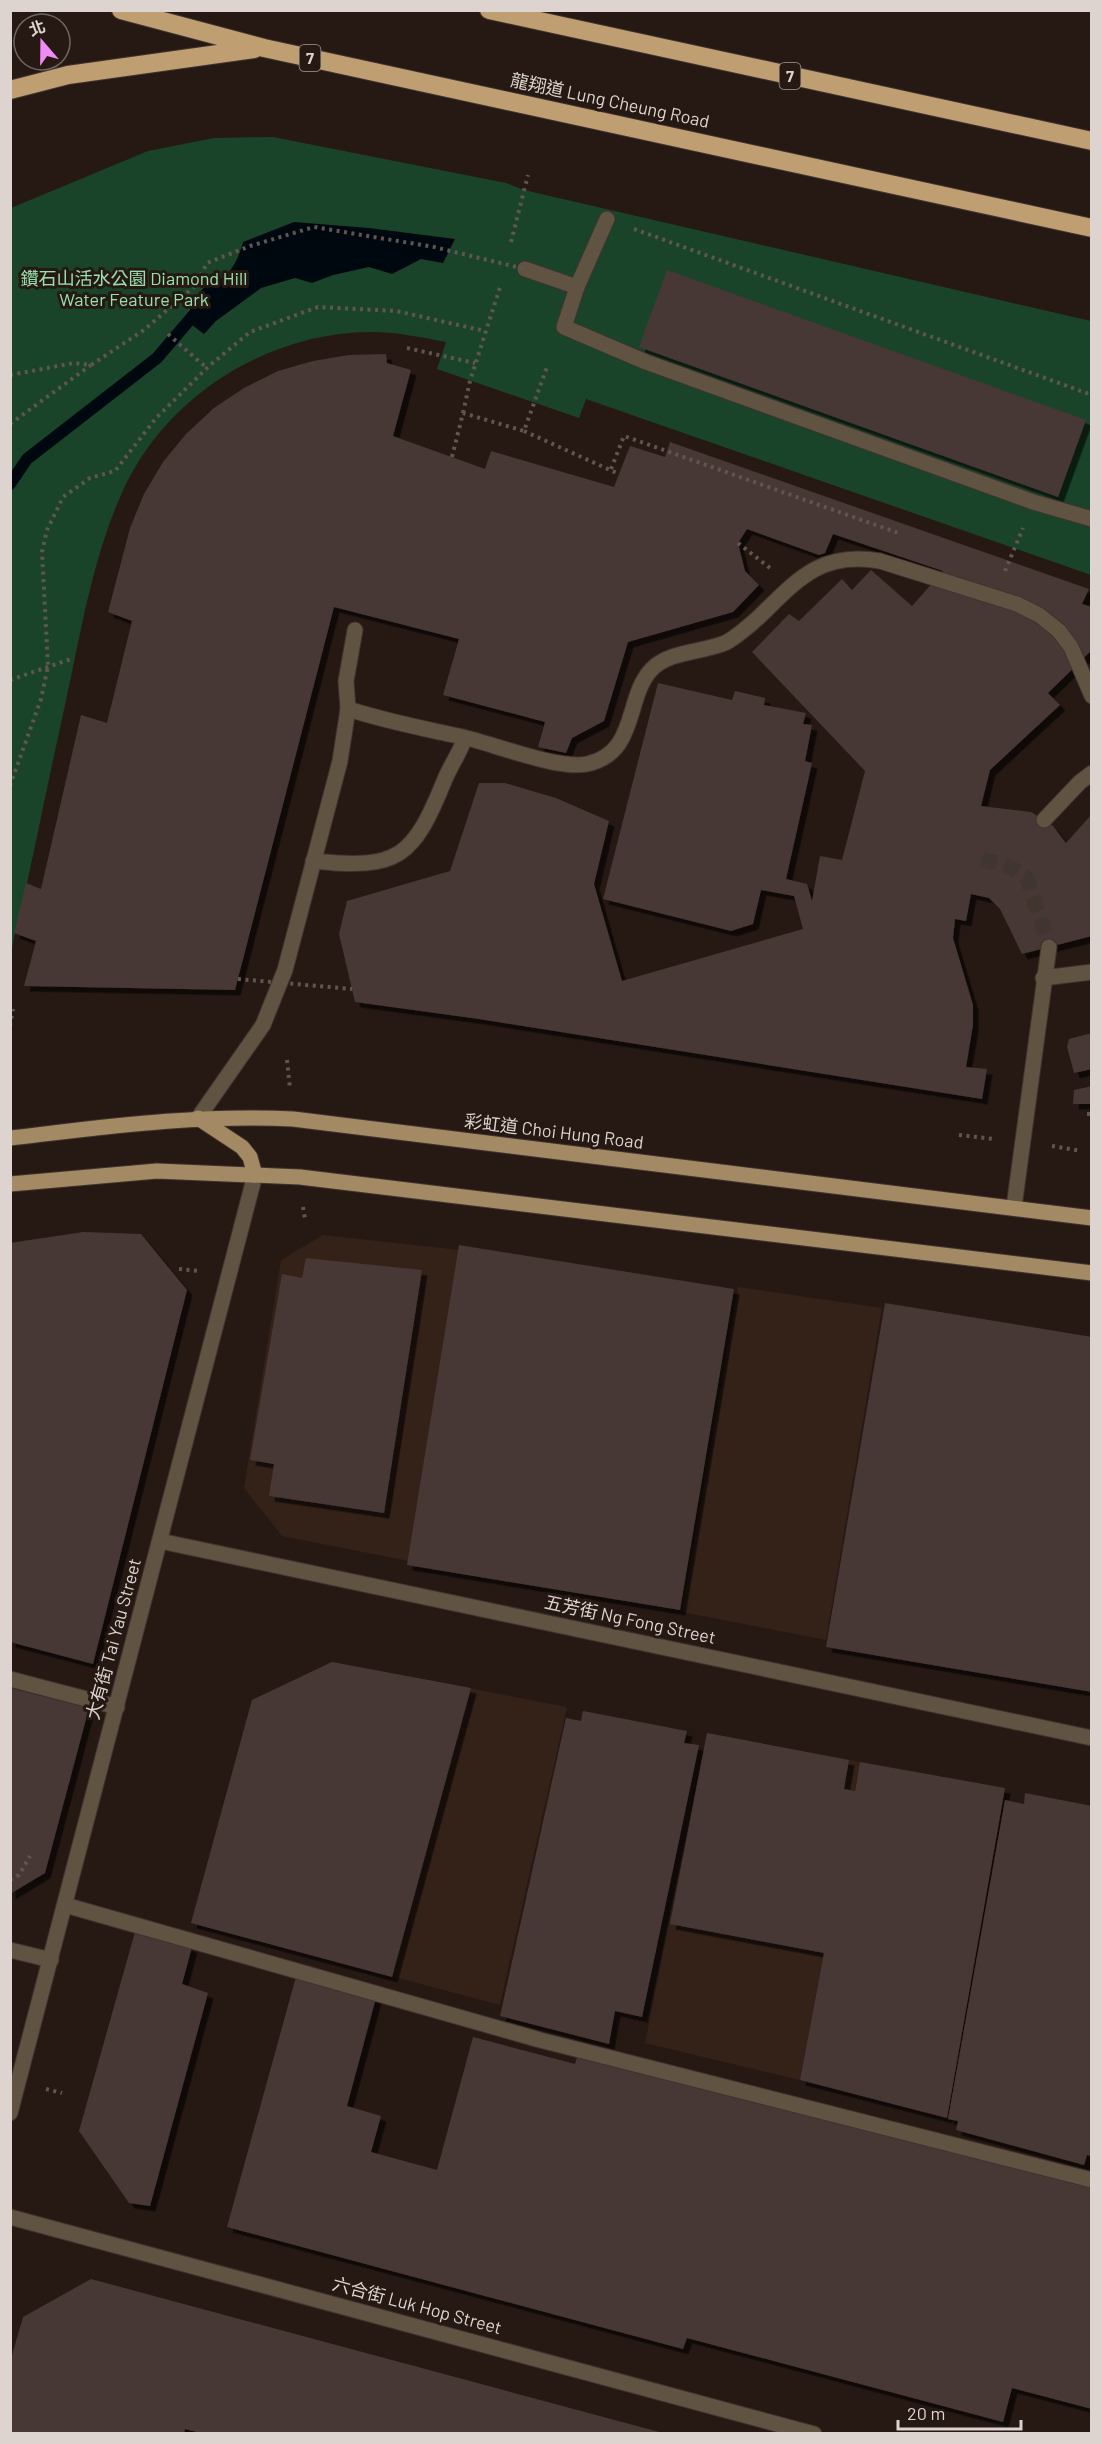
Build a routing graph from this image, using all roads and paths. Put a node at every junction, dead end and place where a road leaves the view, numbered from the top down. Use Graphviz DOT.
graph roads {
  1 [pos="121,10"];
  2 [pos="489,10"];
  3 [pos="264,48"];
  4 [pos="10,90"];
  5 [pos="1092,141"];
  6 [pos="528,175"];
  7 [pos="608,219"];
  8 [pos="1092,228"];
  9 [pos="510,247"];
  10 [pos="507,258"];
  11 [pos="525,269"];
  12 [pos="505,270"];
  13 [pos="502,281"];
  14 [pos="577,287"];
  15 [pos="485,331"];
  16 [pos="168,334"];
  17 [pos="407,348"];
  18 [pos="476,363"];
  19 [pos="91,365"];
  20 [pos="208,367"];
  21 [pos="547,367"];
  22 [pos="10,375"];
  23 [pos="1092,395"];
  24 [pos="463,413"];
  25 [pos="10,424"];
  26 [pos="524,431"];
  27 [pos="452,457"];
  28 [pos="611,469"];
  29 [pos="619,474"];
  30 [pos="1092,519"];
  31 [pos="903,535"];
  32 [pos="1020,536"];
  33 [pos="738,543"];
  34 [pos="994,567"];
  35 [pos="1005,571"];
  36 [pos="1015,575"];
  37 [pos="791,586"];
  38 [pos="356,630"];
  39 [pos="74,658"];
  40 [pos="48,666"];
  41 [pos="10,680"];
  42 [pos="1092,696"];
  43 [pos="348,709"];
  44 [pos="465,738"];
  45 [pos="1092,773"];
  46 [pos="10,786"];
  47 [pos="1044,820"];
  48 [pos="313,861"];
  49 [pos="1049,947"];
  50 [pos="1092,972"];
  51 [pos="1043,978"];
  52 [pos="238,979"];
  53 [pos="352,989"];
  54 [pos="13,1009"];
  55 [pos="10,1026"];
  56 [pos="198,1118"];
  57 [pos="10,1138"];
  58 [pos="255,1175"];
  59 [pos="10,1184"];
  60 [pos="1014,1206"];
  61 [pos="1092,1218"];
  62 [pos="1092,1273"];
  63 [pos="160,1541"];
  64 [pos="10,1679"];
  65 [pos="117,1707"];
  66 [pos="1092,1738"];
  67 [pos="30,1856"];
  68 [pos="10,1880"];
  69 [pos="65,1905"];
  70 [pos="10,1950"];
  71 [pos="51,1960"];
  72 [pos="10,2112"];
  73 [pos="1092,2180"];
  74 [pos="10,2217"];
  75 [pos="814,2433"];
  1 -- 3 [label="highway, 龍翔道 Lung Cheung Road / 7"];
  2 -- 5 [label="highway, 7"];
  3 -- 4 [label="highway"];
  3 -- 8 [label="highway, 龍翔道 Lung Cheung Road / 7"];
  6 -- 9 [label="path"];
  7 -- 14 [label="street"];
  7 -- 23 [label="path"];
  10 -- 12 [label="path"];
  11 -- 14 [label="street"];
  11 -- 19 [label="path, bridge"];
  13 -- 15 [label="path"];
  14 -- 30 [label="street"];
  15 -- 18 [label="path"];
  15 -- 20 [label="path"];
  16 -- 20 [label="path"];
  17 -- 18 [label="path"];
  18 -- 24 [label="path"];
  19 -- 22 [label="path, bridge"];
  19 -- 25 [label="path"];
  20 -- 40 [label="path"];
  21 -- 26 [label="path"];
  24 -- 26 [label="path"];
  24 -- 27 [label="path"];
  26 -- 28 [label="path"];
  28 -- 29 [label="path"];
  28 -- 31 [label="path"];
  32 -- 35 [label="path"];
  33 -- 37 [label="path"];
  34 -- 35 [label="path"];
  35 -- 36 [label="path"];
  37 -- 42 [label="street"];
  37 -- 44 [label="street"];
  38 -- 43 [label="street"];
  39 -- 40 [label="path"];
  40 -- 41 [label="path"];
  40 -- 46 [label="path"];
  43 -- 44 [label="street"];
  43 -- 48 [label="street"];
  44 -- 48 [label="street"];
  45 -- 47 [label="street"];
  48 -- 56 [label="street"];
  49 -- 51 [label="street"];
  50 -- 51 [label="street"];
  51 -- 60 [label="street"];
  52 -- 53 [label="path, bridge"];
  54 -- 55 [label="path"];
  56 -- 57 [label="main road, 彩虹道 Choi Hung Road"];
  56 -- 58 [label="main road"];
  56 -- 60 [label="main road, 彩虹道 Choi Hung Road"];
  58 -- 59 [label="main road"];
  58 -- 62 [label="main road"];
  58 -- 63 [label="street, 大有街 Tai Yau Street"];
  60 -- 61 [label="main road, 彩虹道 Choi Hung Road"];
  63 -- 65 [label="street, 大有街 Tai Yau Street"];
  63 -- 66 [label="street, 五芳街 Ng Fong Street"];
  64 -- 65 [label="street"];
  65 -- 69 [label="street, 大有街 Tai Yau Street"];
  67 -- 68 [label="path"];
  69 -- 71 [label="street, 大有街 Tai Yau Street"];
  69 -- 73 [label="street"];
  70 -- 71 [label="street"];
  71 -- 72 [label="street, 大有街 Tai Yau Street"];
  74 -- 75 [label="street, 六合街 Luk Hop Street"];
}
